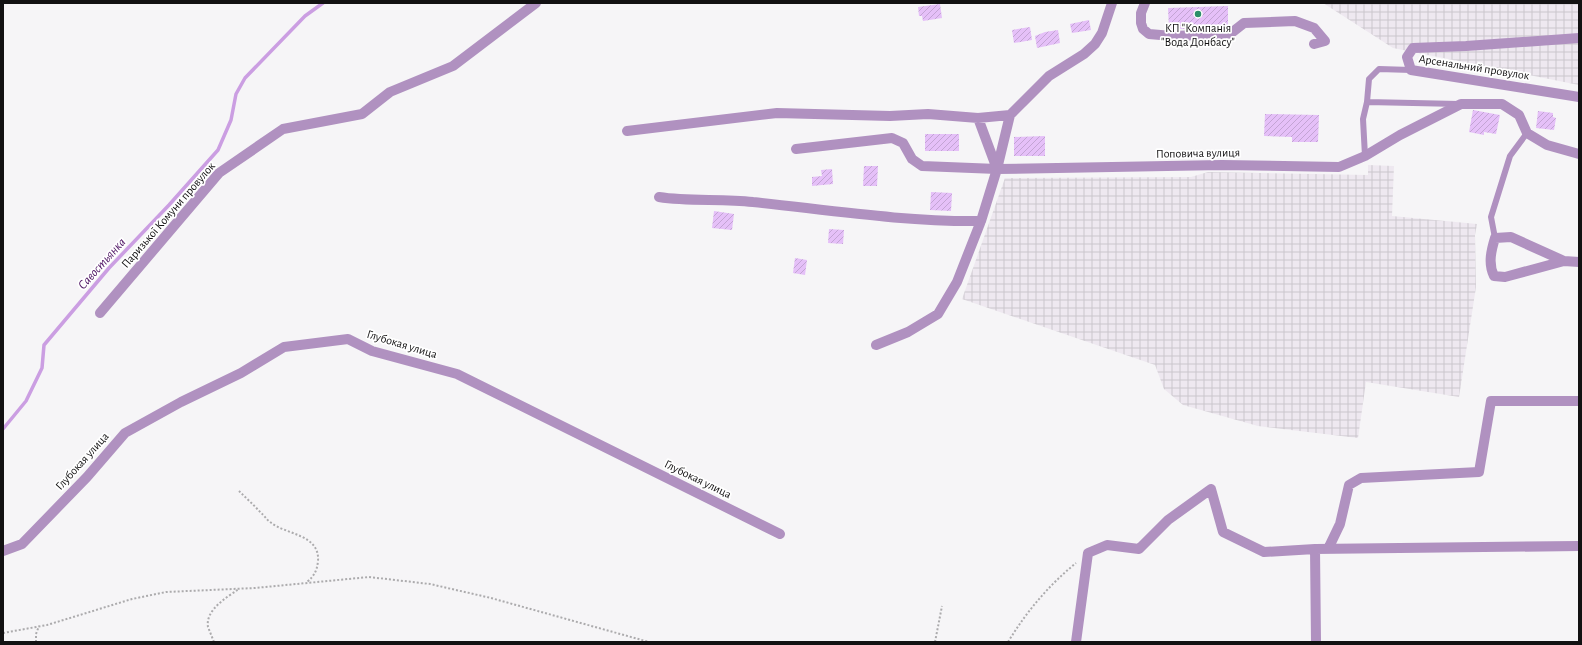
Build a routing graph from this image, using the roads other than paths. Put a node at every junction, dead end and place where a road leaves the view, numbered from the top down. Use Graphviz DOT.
graph roads {
  1 [pos="536,3"];
  2 [pos="1112,3"];
  3 [pos="1145,3"];
  4 [pos="1579,38"];
  5 [pos="1314,44"];
  6 [pos="1411,70"];
  7 [pos="1579,97"];
  8 [pos="1367,102"];
  9 [pos="1461,104"];
  10 [pos="1010,115"];
  11 [pos="978,118"];
  12 [pos="627,131"];
  13 [pos="1527,133"];
  14 [pos="796,149"];
  15 [pos="1579,154"];
  16 [pos="1366,156"];
  17 [pos="997,169"];
  18 [pos="659,197"];
  19 [pos="981,220"];
  20 [pos="1495,238"];
  21 [pos="1564,261"];
  22 [pos="1579,262"];
  23 [pos="100,313"];
  24 [pos="876,345"];
  25 [pos="1579,401"];
  26 [pos="780,534"];
  27 [pos="1579,546"];
  28 [pos="1328,548"];
  29 [pos="1315,549"];
  30 [pos="3,551"];
  31 [pos="1076,642"];
  32 [pos="1316,642"];
  1 -- 23 [label="street, Паризької Комуни провулок"];
  2 -- 10 [label="street"];
  3 -- 5 [label="street"];
  4 -- 6 [label="street, Арсенальний провулок"];
  6 -- 7 [label="street, Арсенальний провулок"];
  6 -- 8 [label="lane"];
  8 -- 9 [label="lane"];
  8 -- 16 [label="lane"];
  9 -- 13 [label="street, Поповича вулиця"];
  9 -- 16 [label="street, Поповича вулиця"];
  10 -- 11 [label="street"];
  10 -- 17 [label="street"];
  11 -- 12 [label="street"];
  11 -- 17 [label="street"];
  13 -- 15 [label="street"];
  13 -- 20 [label="lane"];
  14 -- 17 [label="street, Поповича вулиця"];
  16 -- 17 [label="street, Поповича вулиця"];
  17 -- 19 [label="street"];
  18 -- 19 [label="street"];
  19 -- 24 [label="street"];
  20 -- 21 [label="street"];
  20 -- 21 [label="street"];
  21 -- 22 [label="street"];
  25 -- 28 [label="street"];
  26 -- 30 [label="street, Глубокая улица"];
  27 -- 28 [label="street"];
  28 -- 29 [label="street"];
  29 -- 31 [label="street"];
  29 -- 32 [label="street"];
}
